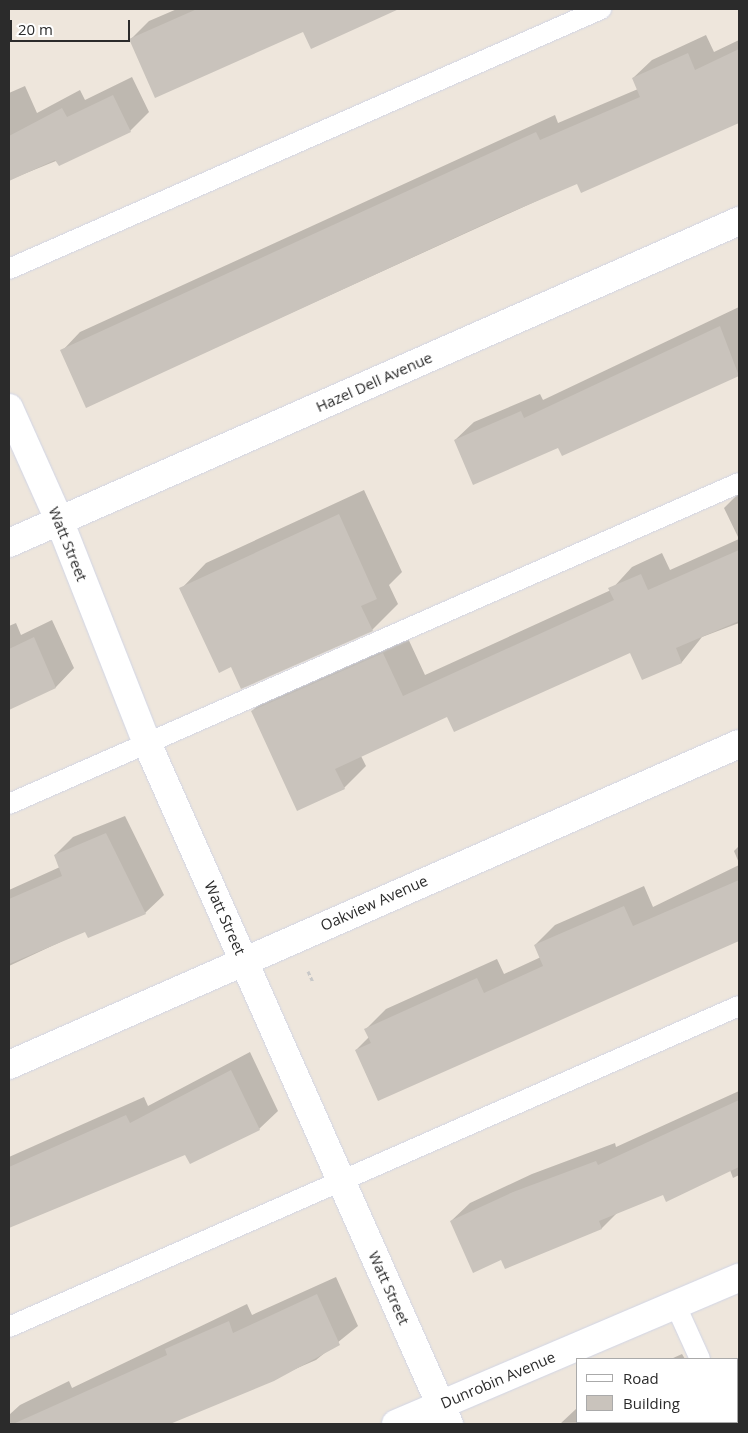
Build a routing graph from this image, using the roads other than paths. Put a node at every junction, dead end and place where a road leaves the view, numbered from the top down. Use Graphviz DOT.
graph roads {
  1 [pos="601,9"];
  2 [pos="739,220"];
  3 [pos="9,270"];
  4 [pos="9,408"];
  5 [pos="739,483"];
  6 [pos="59,520"];
  7 [pos="9,543"];
  8 [pos="147,744"];
  9 [pos="739,744"];
  10 [pos="9,804"];
  11 [pos="244,960"];
  12 [pos="739,1006"];
  13 [pos="9,1065"];
  14 [pos="342,1181"];
  15 [pos="739,1278"];
  16 [pos="676,1306"];
  17 [pos="9,1327"];
  18 [pos="700,1358"];
  19 [pos="445,1414"];
  20 [pos="396,1424"];
  1 -- 3 [label="lane"];
  2 -- 6 [label="street, Hazel Dell Avenue"];
  4 -- 6 [label="street, Watt Street"];
  5 -- 8 [label="lane"];
  6 -- 7 [label="street, Hazel Dell Avenue"];
  6 -- 8 [label="street, Watt Street"];
  8 -- 10 [label="lane"];
  8 -- 11 [label="street, Watt Street"];
  9 -- 11 [label="street, Oakview Avenue"];
  11 -- 13 [label="street, Oakview Avenue"];
  11 -- 14 [label="street, Watt Street"];
  12 -- 14 [label="lane"];
  14 -- 17 [label="lane"];
  14 -- 19 [label="street, Watt Street"];
  15 -- 16 [label="street, Dunrobin Avenue"];
  16 -- 18 [label="lane"];
  16 -- 19 [label="street, Dunrobin Avenue"];
  19 -- 20 [label="street, Dunrobin Avenue"];
}
